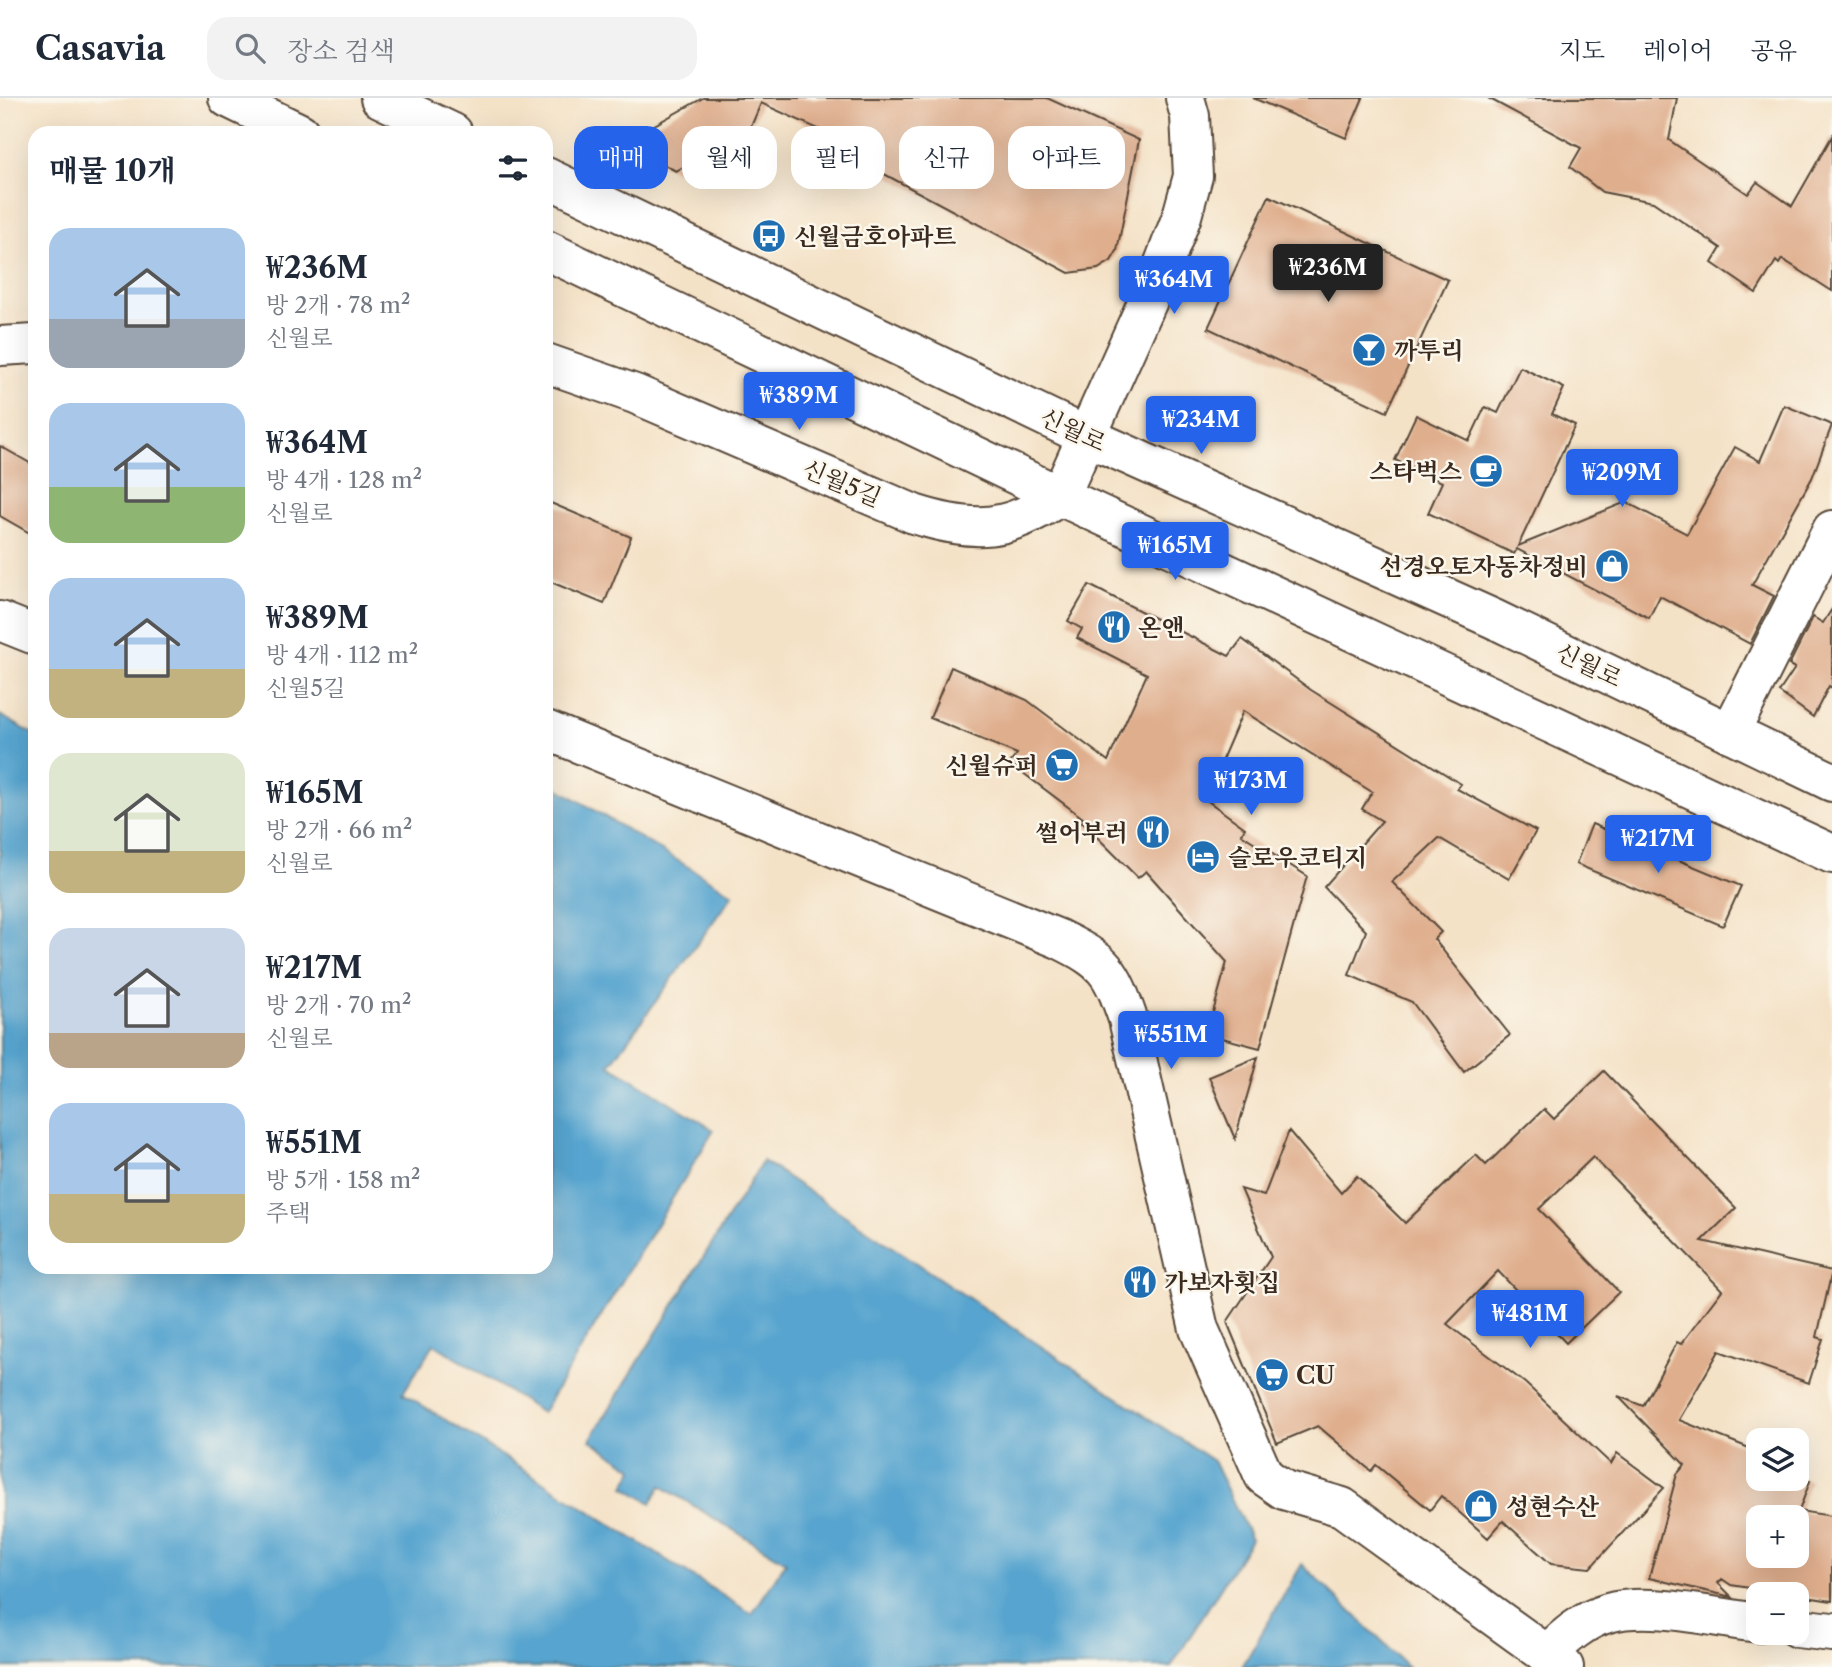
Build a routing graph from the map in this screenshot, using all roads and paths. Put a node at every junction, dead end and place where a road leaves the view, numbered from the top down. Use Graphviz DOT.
graph roads {
  1 [pos="228,98"];
  2 [pos="380,98"];
  3 [pos="1185,98"];
  4 [pos="286,126"];
  5 [pos="438,126"];
  6 [pos="553,180"];
  7 [pos="553,253"];
  8 [pos="28,344"];
  9 [pos="0,346"];
  10 [pos="553,365"];
  11 [pos="1088,437"];
  12 [pos="1060,496"];
  13 [pos="1832,530"];
  14 [pos="0,621"];
  15 [pos="28,632"];
  16 [pos="553,733"];
  17 [pos="1730,733"];
  18 [pos="1832,782"];
  19 [pos="1832,854"];
  20 [pos="1746,1621"];
  21 [pos="1809,1629"];
  22 [pos="1832,1632"];
  23 [pos="1555,1661"];
  1 -- 4 [label="street"];
  2 -- 5 [label="street"];
  3 -- 11 [label="street"];
  6 -- 11 [label="street, 신월로"];
  7 -- 12 [label="street"];
  8 -- 9 [label="street"];
  10 -- 12 [label="street, 신월5길"];
  11 -- 12 [label="street"];
  11 -- 17 [label="street, 신월로"];
  12 -- 19 [label="street"];
  13 -- 17 [label="street"];
  14 -- 15 [label="street"];
  16 -- 23 [label="street"];
  17 -- 18 [label="street, 신월로"];
  20 -- 23 [label="street"];
  21 -- 22 [label="street"];
}
